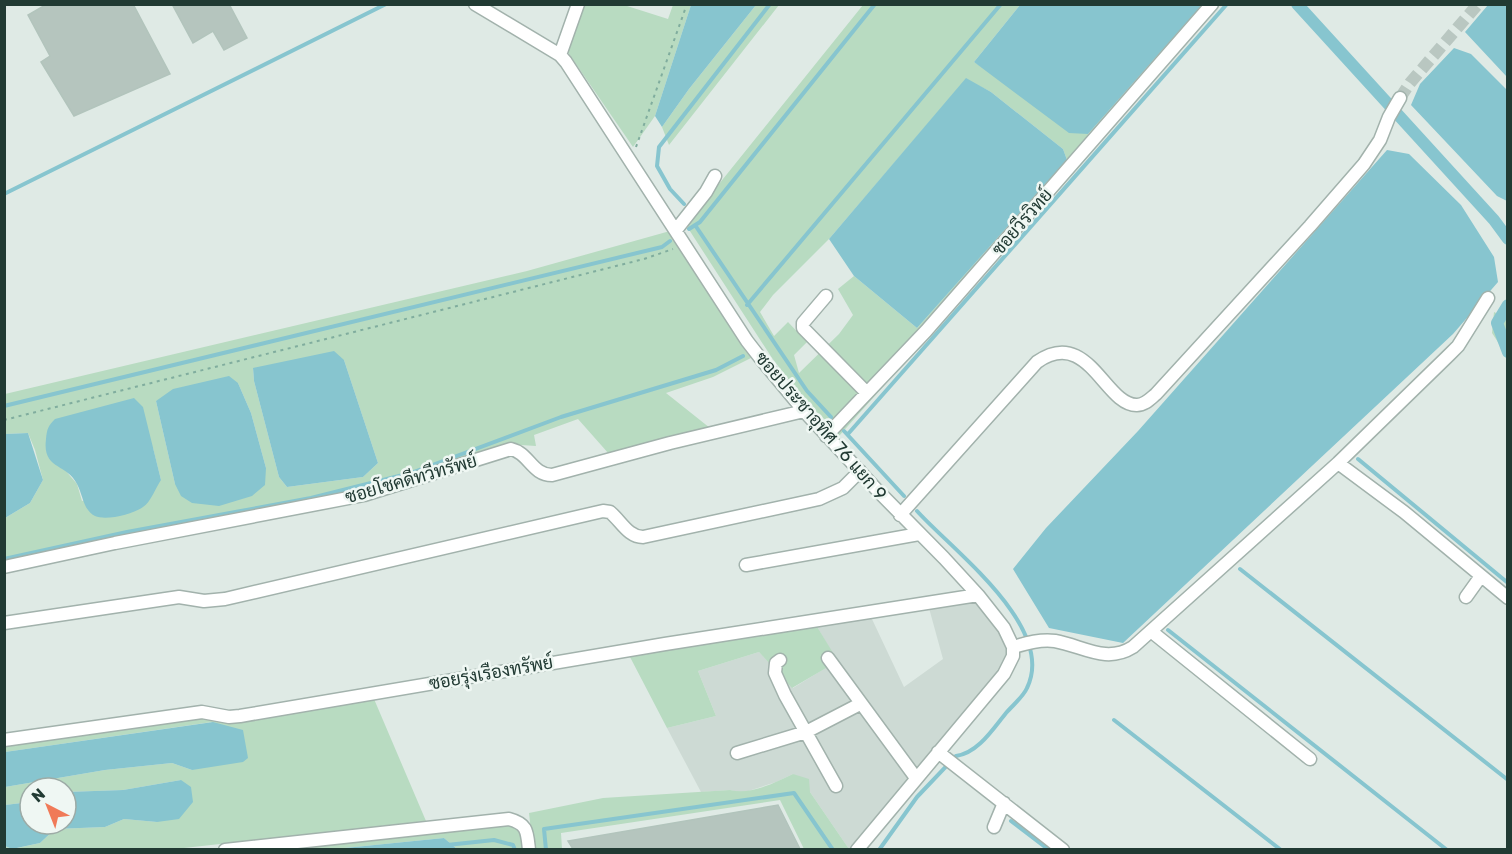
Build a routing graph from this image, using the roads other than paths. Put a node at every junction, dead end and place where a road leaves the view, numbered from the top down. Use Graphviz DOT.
graph roads {
  1 [pos="475,4"];
  2 [pos="578,4"];
  3 [pos="1212,4"];
  4 [pos="560,55"];
  5 [pos="1400,98"];
  6 [pos="715,176"];
  7 [pos="676,230"];
  8 [pos="826,296"];
  9 [pos="1488,298"];
  10 [pos="867,393"];
  11 [pos="804,411"];
  12 [pos="826,436"];
  13 [pos="1338,462"];
  14 [pos="860,471"];
  15 [pos="900,515"];
  16 [pos="919,534"];
  17 [pos="746,565"];
  18 [pos="4,567"];
  19 [pos="1481,576"];
  20 [pos="978,595"];
  21 [pos="1466,597"];
  22 [pos="1508,598"];
  23 [pos="4,623"];
  24 [pos="1152,632"];
  25 [pos="1013,646"];
  26 [pos="828,658"];
  27 [pos="780,660"];
  28 [pos="860,704"];
  29 [pos="806,732"];
  30 [pos="4,740"];
  31 [pos="938,752"];
  32 [pos="737,753"];
  33 [pos="1310,759"];
  34 [pos="916,778"];
  35 [pos="836,786"];
  36 [pos="1004,803"];
  37 [pos="994,827"];
  38 [pos="225,849"];
  39 [pos="529,849"];
  40 [pos="857,849"];
  41 [pos="1063,849"];
  1 -- 4 [label="street, ซอยประชาอุทิศ 76 แยก 9"];
  2 -- 4 [label="street"];
  3 -- 10 [label="street, ซอยวีรวิทย์"];
  4 -- 7 [label="street, ซอยประชาอุทิศ 76 แยก 9"];
  5 -- 15 [label="street"];
  6 -- 7 [label="street"];
  7 -- 11 [label="street, ซอยประชาอุทิศ 76 แยก 9"];
  8 -- 10 [label="street"];
  9 -- 13 [label="street"];
  10 -- 12 [label="street, ซอยวีรวิทย์"];
  11 -- 12 [label="street, ซอยประชาอุทิศ 76 แยก 9"];
  11 -- 18 [label="street, ซอยโชคดีทวีทรัพย์"];
  12 -- 14 [label="street, ซอยประชาอุทิศ 76 แยก 9"];
  13 -- 19 [label="street"];
  13 -- 24 [label="street"];
  14 -- 15 [label="street, ซอยประชาอุทิศ 76 แยก 9"];
  14 -- 23 [label="street"];
  15 -- 16 [label="street, ซอยประชาอุทิศ 76 แยก 9"];
  16 -- 17 [label="street"];
  16 -- 20 [label="street, ซอยประชาอุทิศ 76 แยก 9"];
  19 -- 21 [label="street"];
  19 -- 22 [label="street"];
  20 -- 25 [label="street, ซอยประชาอุทิศ 76 แยก 9"];
  20 -- 30 [label="street, ซอยรุ่งเรืองทรัพย์"];
  24 -- 25 [label="street"];
  24 -- 33 [label="street"];
  25 -- 31 [label="street"];
  26 -- 28 [label="street"];
  27 -- 29 [label="street"];
  28 -- 29 [label="street"];
  28 -- 34 [label="street"];
  29 -- 32 [label="street"];
  29 -- 35 [label="street"];
  31 -- 34 [label="street"];
  31 -- 36 [label="street"];
  34 -- 40 [label="street"];
  36 -- 37 [label="street"];
  36 -- 41 [label="street"];
  38 -- 39 [label="street"];
}
